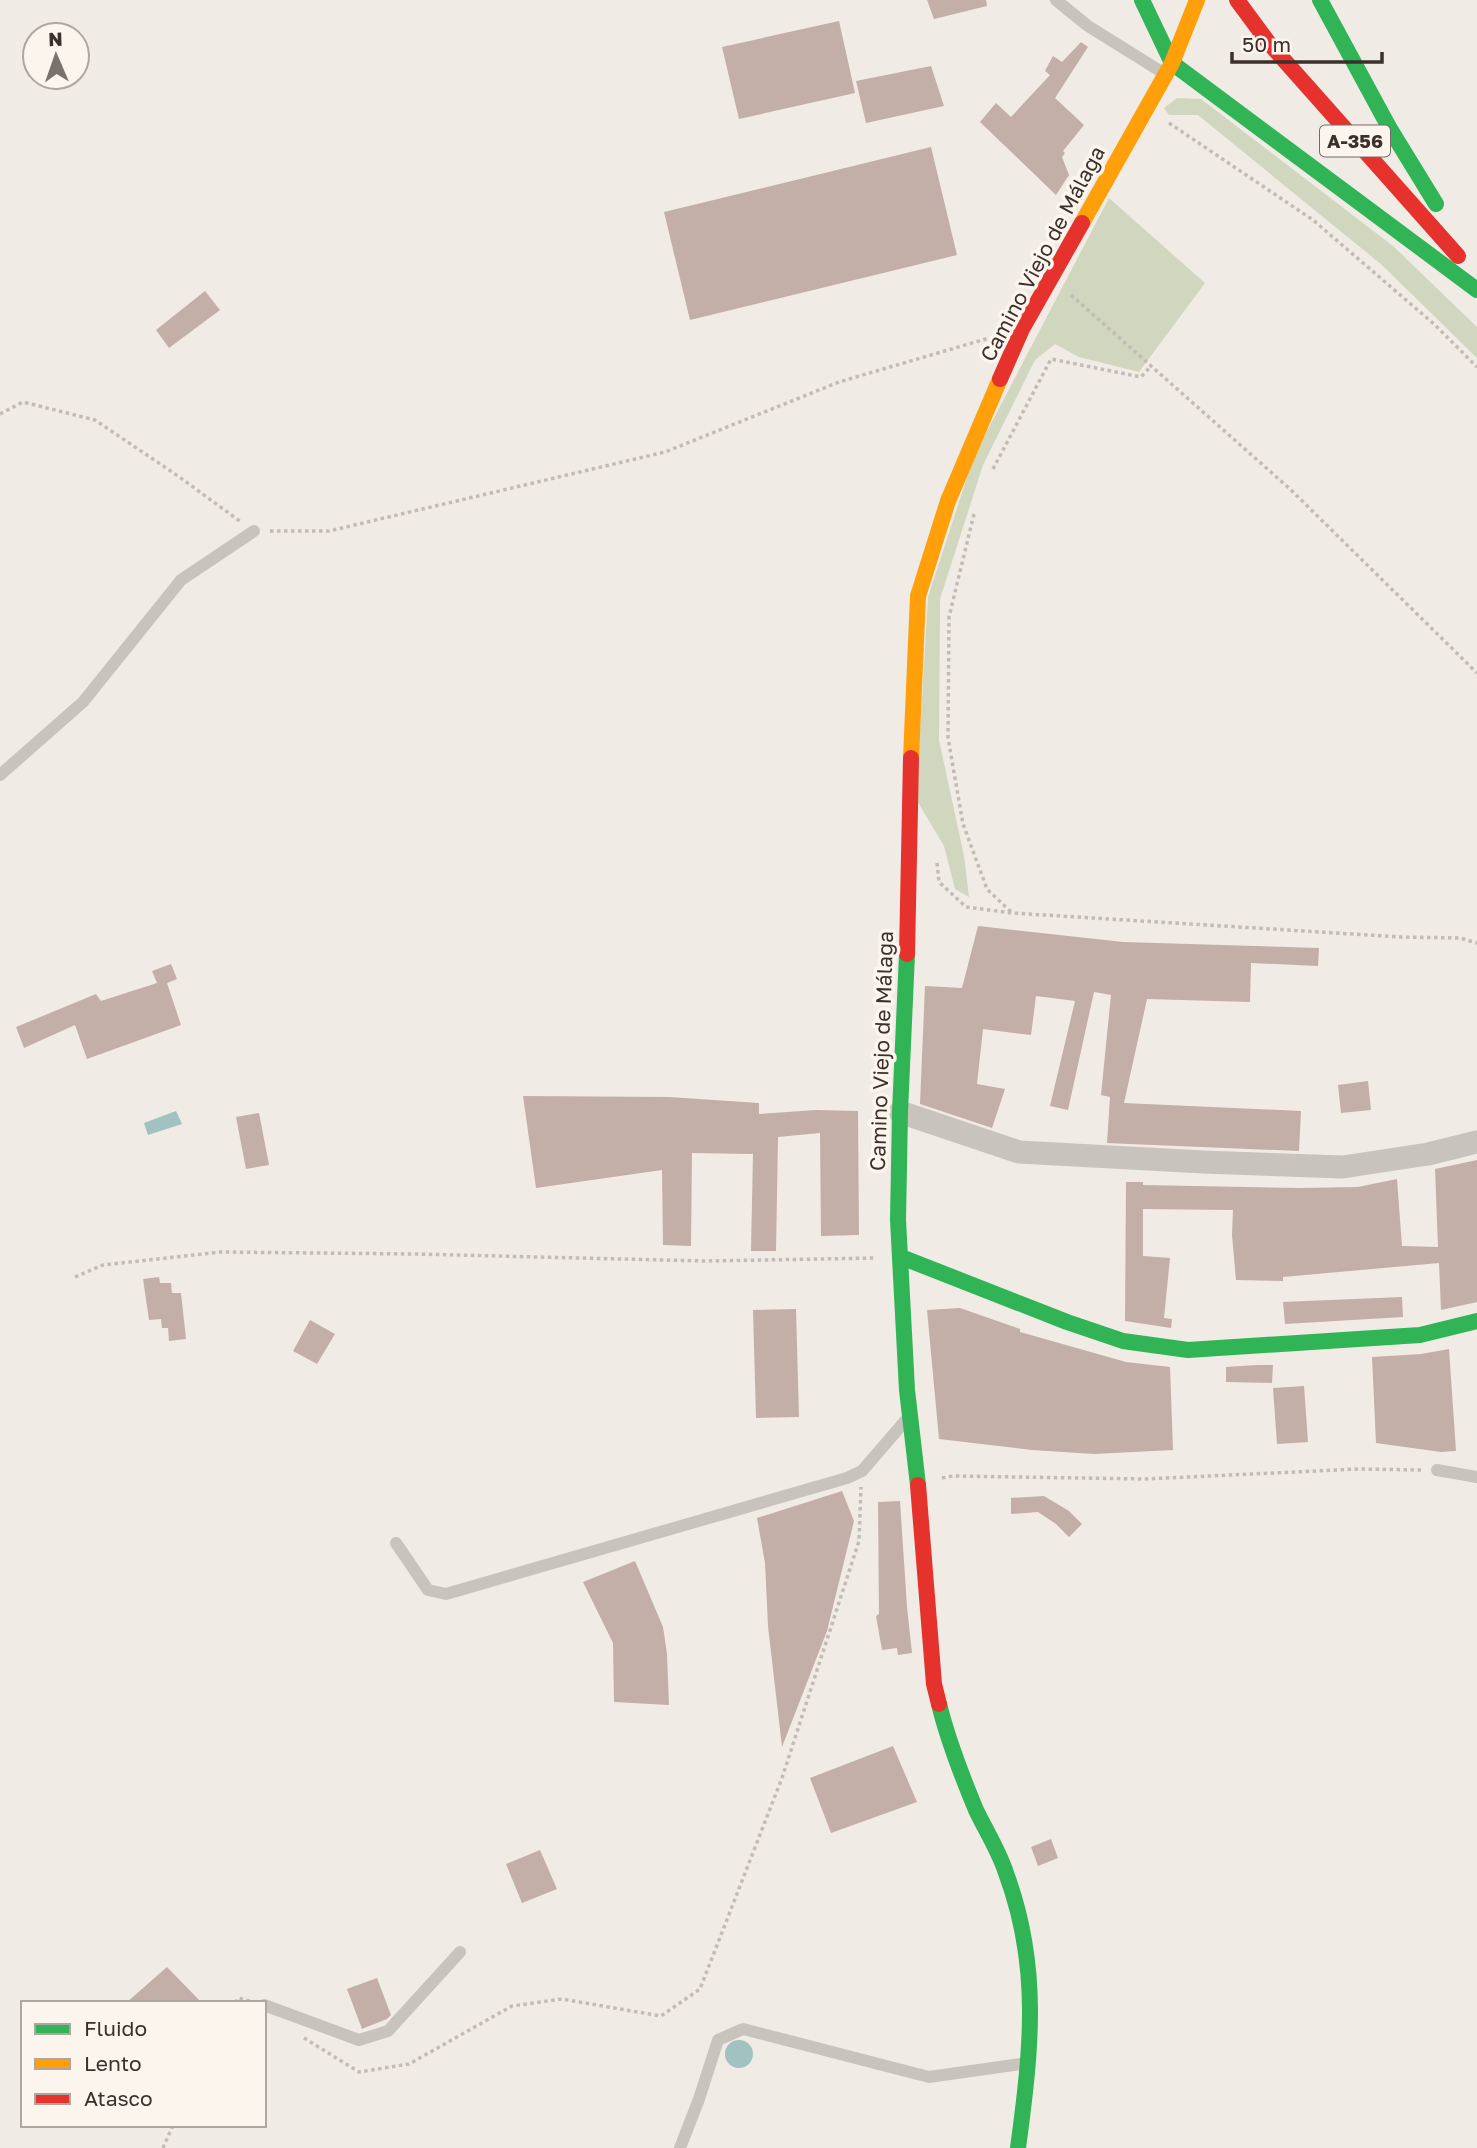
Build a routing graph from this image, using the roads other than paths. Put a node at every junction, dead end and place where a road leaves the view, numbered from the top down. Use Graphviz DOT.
graph roads {
  1 [pos="1056,0"];
  2 [pos="1142,0"];
  3 [pos="1237,0"];
  4 [pos="1320,0"];
  5 [pos="1197,1"];
  6 [pos="1168,69"];
  7 [pos="1470,256"];
  8 [pos="1477,278"];
  9 [pos="1477,290"];
  10 [pos="254,531"];
  11 [pos="0,775"];
  12 [pos="900,1112"];
  13 [pos="1477,1142"];
  14 [pos="901,1257"];
  15 [pos="1477,1321"];
  16 [pos="909,1417"];
  17 [pos="1437,1470"];
  18 [pos="1477,1477"];
  19 [pos="396,1542"];
  20 [pos="460,1952"];
  21 [pos="266,2006"];
  22 [pos="1029,2063"];
  23 [pos="680,2148"];
  24 [pos="1018,2148"];
  1 -- 6 [label="lane"];
  2 -- 6 [label="street"];
  3 -- 8 [label="street, A-356"];
  4 -- 7 [label="street"];
  5 -- 6 [label="street, Camino Viejo de Málaga"];
  6 -- 9 [label="street"];
  6 -- 12 [label="street, Camino Viejo de Málaga"];
  10 -- 11 [label="lane"];
  12 -- 13 [label="street"];
  12 -- 14 [label="street, Camino Viejo de Málaga"];
  14 -- 15 [label="street"];
  14 -- 16 [label="street, Camino Viejo de Málaga"];
  16 -- 19 [label="lane"];
  16 -- 22 [label="street, Camino Viejo de Málaga"];
  17 -- 18 [label="lane"];
  20 -- 21 [label="lane"];
  22 -- 23 [label="lane"];
  22 -- 24 [label="street, Camino Viejo de Málaga"];
}
